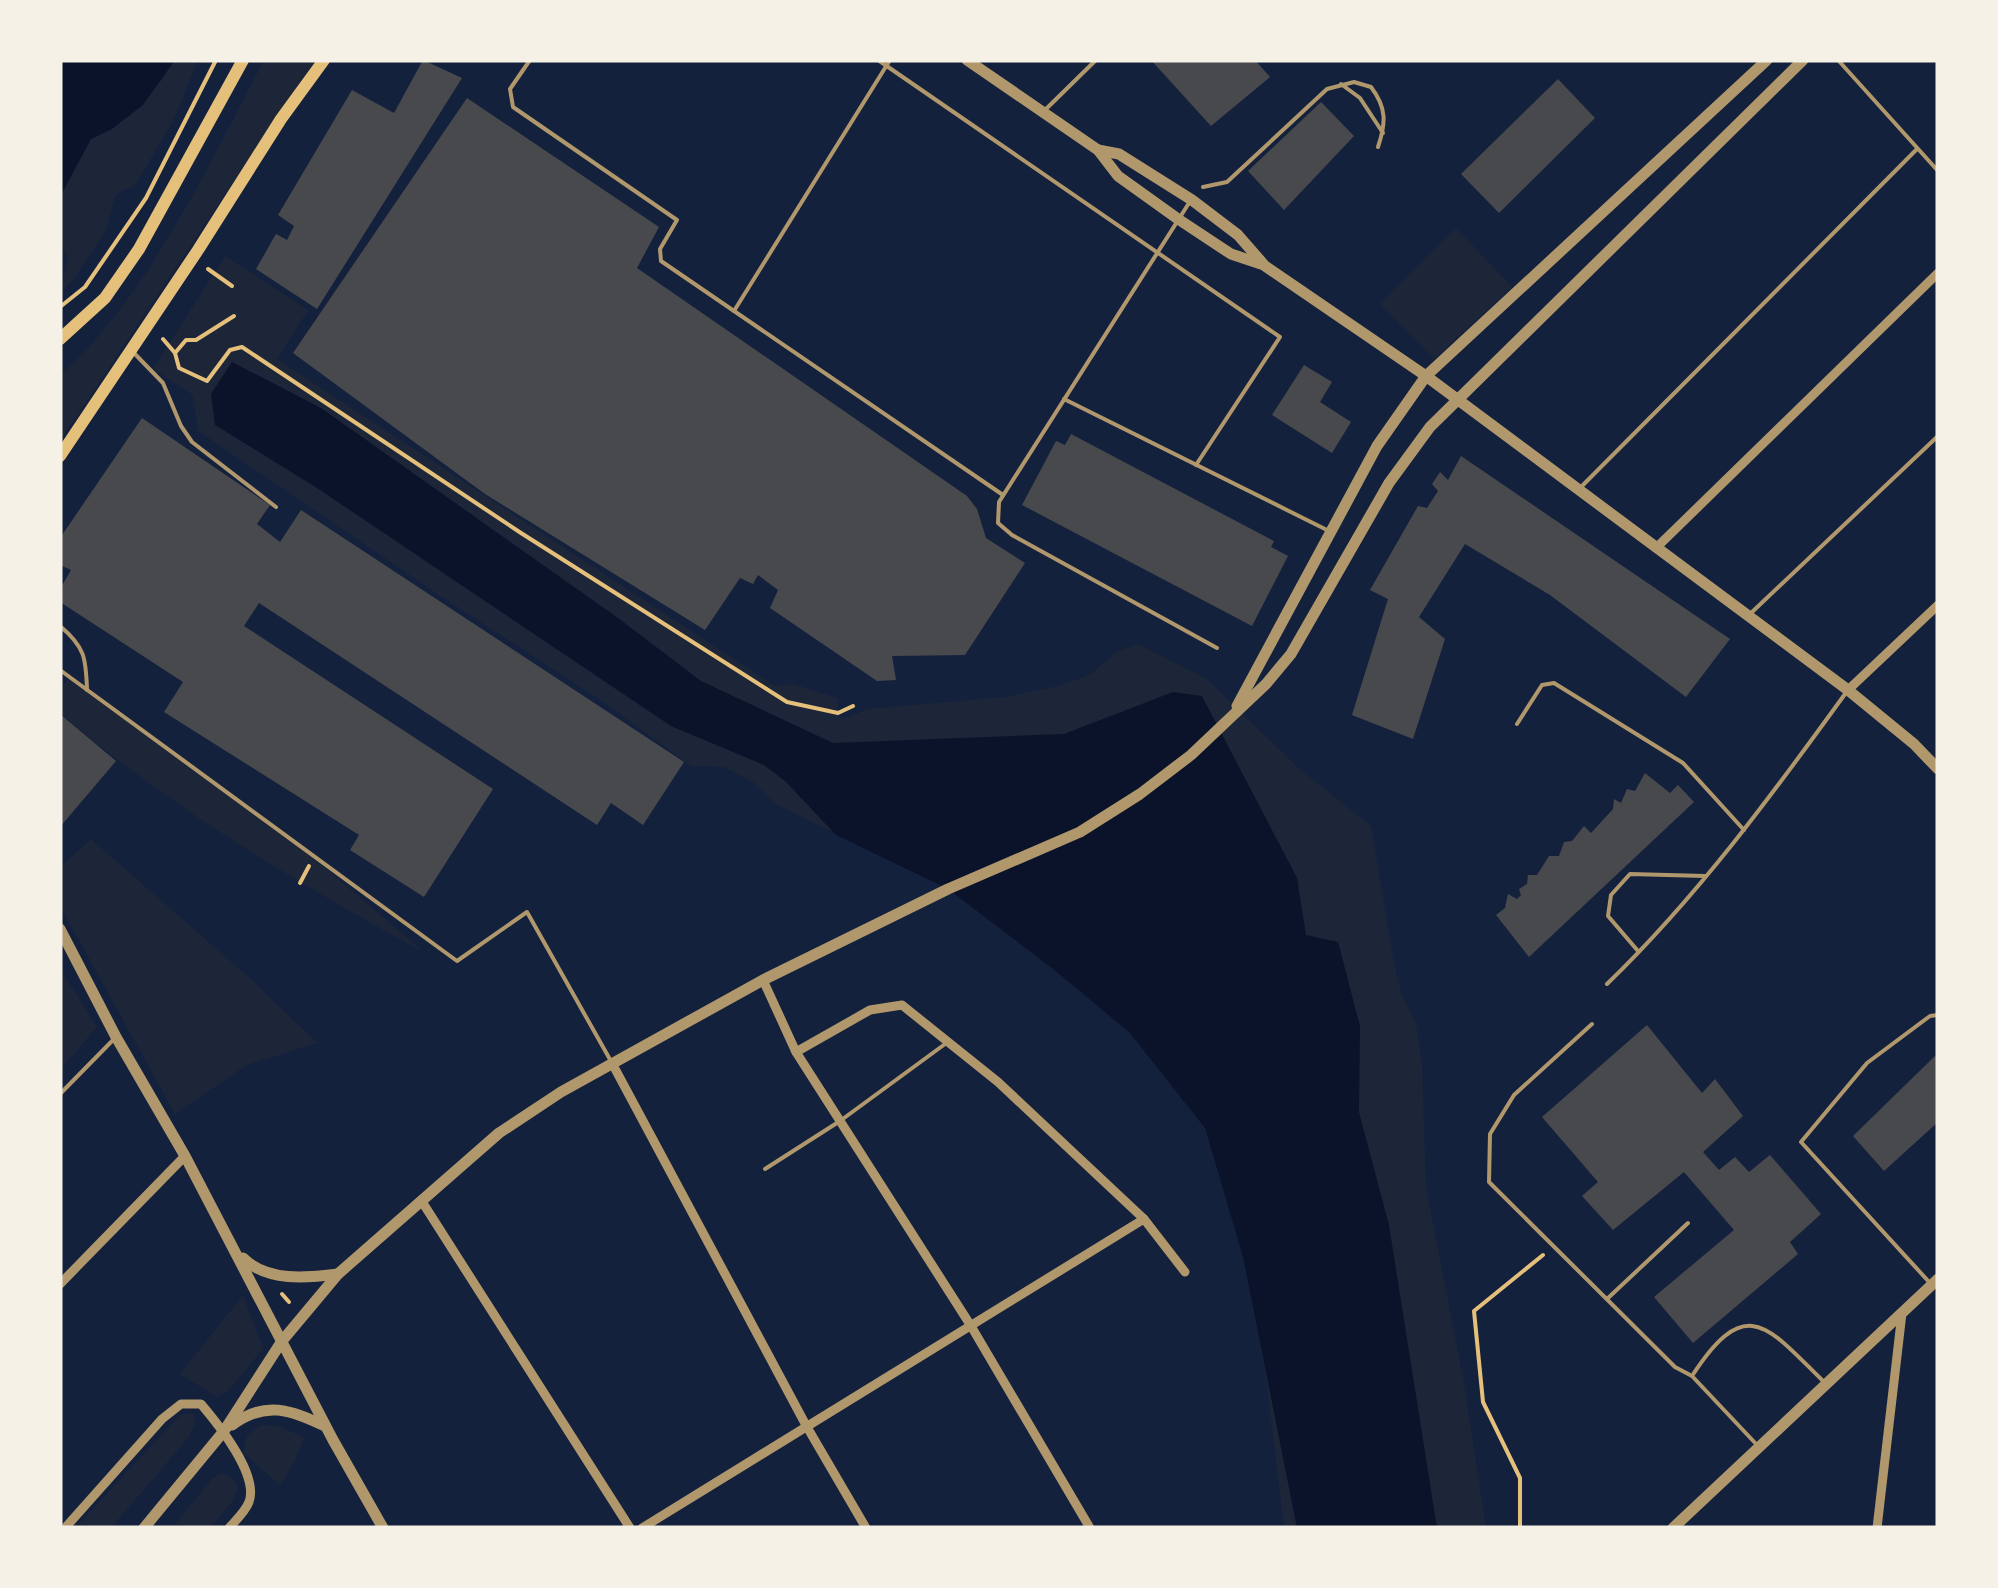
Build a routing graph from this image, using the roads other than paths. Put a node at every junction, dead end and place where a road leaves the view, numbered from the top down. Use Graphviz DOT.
graph roads {
  1 [pos="243,60"];
  2 [pos="324,60"];
  3 [pos="530,60"];
  4 [pos="878,60"];
  5 [pos="967,60"];
  6 [pos="1096,60"];
  7 [pos="1767,60"];
  8 [pos="1803,60"];
  9 [pos="1838,60"];
  10 [pos="888,63"];
  11 [pos="1341,84"];
  12 [pos="1043,112"];
  13 [pos="1383,133"];
  14 [pos="1378,147"];
  15 [pos="1917,149"];
  16 [pos="1098,150"];
  17 [pos="1938,170"];
  18 [pos="1203,187"];
  19 [pos="1192,200"];
  20 [pos="1178,219"];
  21 [pos="1157,252"];
  22 [pos="1265,266"];
  23 [pos="1938,273"];
  24 [pos="734,312"];
  25 [pos="60,339"];
  26 [pos="130,350"];
  27 [pos="1426,376"];
  28 [pos="1064,399"];
  29 [pos="1457,400"];
  30 [pos="1938,436"];
  31 [pos="60,456"];
  32 [pos="1196,465"];
  33 [pos="1578,490"];
  34 [pos="1004,495"];
  35 [pos="276,507"];
  36 [pos="1332,532"];
  37 [pos="1656,548"];
  38 [pos="1938,604"];
  39 [pos="1748,616"];
  40 [pos="60,626"];
  41 [pos="1217,648"];
  42 [pos="60,670"];
  43 [pos="87,690"];
  44 [pos="1848,690"];
  45 [pos="1234,712"];
  46 [pos="1517,724"];
  47 [pos="1938,769"];
  48 [pos="1744,830"];
  49 [pos="1705,876"];
  50 [pos="60,929"];
  51 [pos="1639,952"];
  52 [pos="763,980"];
  53 [pos="1608,984"];
  54 [pos="1938,1015"];
  55 [pos="1592,1024"];
  56 [pos="116,1037"];
  57 [pos="949,1042"];
  58 [pos="796,1052"];
  59 [pos="612,1063"];
  60 [pos="60,1094"];
  61 [pos="840,1121"];
  62 [pos="184,1156"];
  63 [pos="765,1169"];
  64 [pos="421,1200"];
  65 [pos="1144,1218"];
  66 [pos="1688,1223"];
  67 [pos="234,1250"];
  68 [pos="1185,1272"];
  69 [pos="338,1274"];
  70 [pos="1935,1282"];
  71 [pos="60,1284"];
  72 [pos="1606,1299"];
  73 [pos="1902,1312"];
  74 [pos="971,1326"];
  75 [pos="282,1341"];
  76 [pos="1692,1376"];
  77 [pos="1826,1384"];
  78 [pos="325,1426"];
  79 [pos="806,1426"];
  80 [pos="224,1431"];
  81 [pos="1759,1447"];
  82 [pos="65,1528"];
  83 [pos="144,1528"];
  84 [pos="230,1528"];
  85 [pos="383,1528"];
  86 [pos="630,1528"];
  87 [pos="642,1528"];
  88 [pos="866,1528"];
  89 [pos="1090,1528"];
  90 [pos="1673,1528"];
  91 [pos="1877,1528"];
  1 -- 25 [label="main road"];
  2 -- 26 [label="main road"];
  3 -- 24 [label="lane"];
  4 -- 10 [label="lane"];
  5 -- 12 [label="street"];
  6 -- 12 [label="lane"];
  7 -- 27 [label="street"];
  8 -- 29 [label="street"];
  9 -- 15 [label="lane"];
  10 -- 21 [label="lane"];
  10 -- 24 [label="lane"];
  11 -- 13 [label="lane"];
  11 -- 13 [label="lane"];
  11 -- 18 [label="lane"];
  12 -- 16 [label="street"];
  13 -- 14 [label="lane"];
  15 -- 17 [label="lane"];
  15 -- 33 [label="lane"];
  16 -- 19 [label="street"];
  16 -- 20 [label="street"];
  19 -- 20 [label="lane"];
  19 -- 22 [label="street"];
  20 -- 21 [label="lane"];
  20 -- 22 [label="street"];
  21 -- 28 [label="lane"];
  21 -- 32 [label="lane"];
  22 -- 27 [label="street"];
  23 -- 37 [label="street"];
  24 -- 34 [label="lane"];
  26 -- 31 [label="main road"];
  26 -- 35 [label="lane"];
  27 -- 29 [label="street"];
  27 -- 36 [label="street"];
  28 -- 32 [label="lane"];
  28 -- 34 [label="lane"];
  29 -- 33 [label="street"];
  29 -- 45 [label="street"];
  30 -- 39 [label="lane"];
  32 -- 36 [label="lane"];
  33 -- 37 [label="street"];
  34 -- 41 [label="lane"];
  36 -- 45 [label="street"];
  37 -- 39 [label="street"];
  38 -- 44 [label="street"];
  39 -- 44 [label="street"];
  40 -- 43 [label="lane"];
  42 -- 43 [label="lane"];
  43 -- 59 [label="lane"];
  44 -- 47 [label="street"];
  44 -- 48 [label="lane"];
  45 -- 52 [label="street"];
  46 -- 48 [label="lane"];
  48 -- 49 [label="lane"];
  49 -- 51 [label="lane"];
  49 -- 51 [label="lane"];
  50 -- 56 [label="street"];
  51 -- 53 [label="lane"];
  52 -- 58 [label="street"];
  52 -- 59 [label="street"];
  54 -- 70 [label="lane"];
  55 -- 72 [label="lane"];
  56 -- 60 [label="lane"];
  56 -- 62 [label="street"];
  57 -- 58 [label="street"];
  57 -- 61 [label="lane"];
  57 -- 65 [label="street"];
  58 -- 61 [label="street"];
  59 -- 64 [label="street"];
  59 -- 79 [label="street"];
  61 -- 63 [label="lane"];
  61 -- 74 [label="street"];
  62 -- 67 [label="street"];
  62 -- 71 [label="street"];
  64 -- 69 [label="street"];
  64 -- 86 [label="street"];
  65 -- 68 [label="street"];
  65 -- 74 [label="street"];
  66 -- 72 [label="lane"];
  67 -- 69 [label="street"];
  67 -- 75 [label="street"];
  69 -- 75 [label="street"];
  70 -- 73 [label="street"];
  72 -- 76 [label="lane"];
  73 -- 77 [label="street"];
  73 -- 91 [label="street"];
  74 -- 79 [label="street"];
  74 -- 89 [label="street"];
  75 -- 78 [label="street"];
  75 -- 80 [label="street"];
  76 -- 77 [label="lane"];
  76 -- 81 [label="lane"];
  77 -- 81 [label="street"];
  78 -- 80 [label="street"];
  78 -- 85 [label="street"];
  79 -- 87 [label="street"];
  79 -- 88 [label="street"];
  80 -- 82 [label="street"];
  80 -- 83 [label="street"];
  80 -- 84 [label="street"];
  81 -- 90 [label="street"];
}
